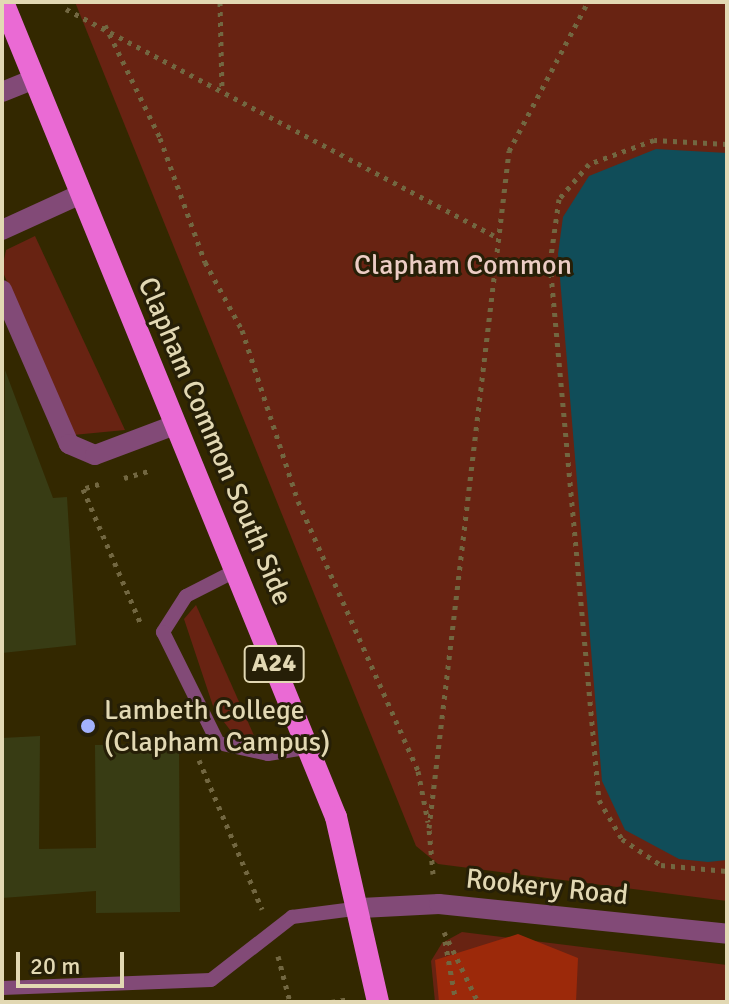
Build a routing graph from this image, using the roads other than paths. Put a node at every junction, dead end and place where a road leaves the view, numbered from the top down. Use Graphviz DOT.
graph roads {
  1 [pos="3,2"];
  2 [pos="31,80"];
  3 [pos="2,92"];
  4 [pos="81,194"];
  5 [pos="2,230"];
  6 [pos="2,290"];
  7 [pos="172,426"];
  8 [pos="237,570"];
  9 [pos="307,748"];
  10 [pos="361,908"];
  11 [pos="727,934"];
  12 [pos="2,988"];
  13 [pos="378,1002"];
  1 -- 2 [label="highway, Clapham Common South Side / A24"];
  2 -- 3 [label="street"];
  2 -- 4 [label="highway, Clapham Common South Side / A24"];
  4 -- 5 [label="street"];
  4 -- 7 [label="highway, Clapham Common South Side / A24"];
  6 -- 7 [label="street"];
  7 -- 8 [label="highway, Clapham Common South Side / A24"];
  8 -- 9 [label="highway, Clapham Common South Side / A24"];
  8 -- 9 [label="lane"];
  9 -- 10 [label="highway, Clapham Common South Side / A24"];
  10 -- 11 [label="street, Rookery Road"];
  10 -- 12 [label="lane"];
  10 -- 13 [label="highway, Clapham Common South Side / A24"];
}
